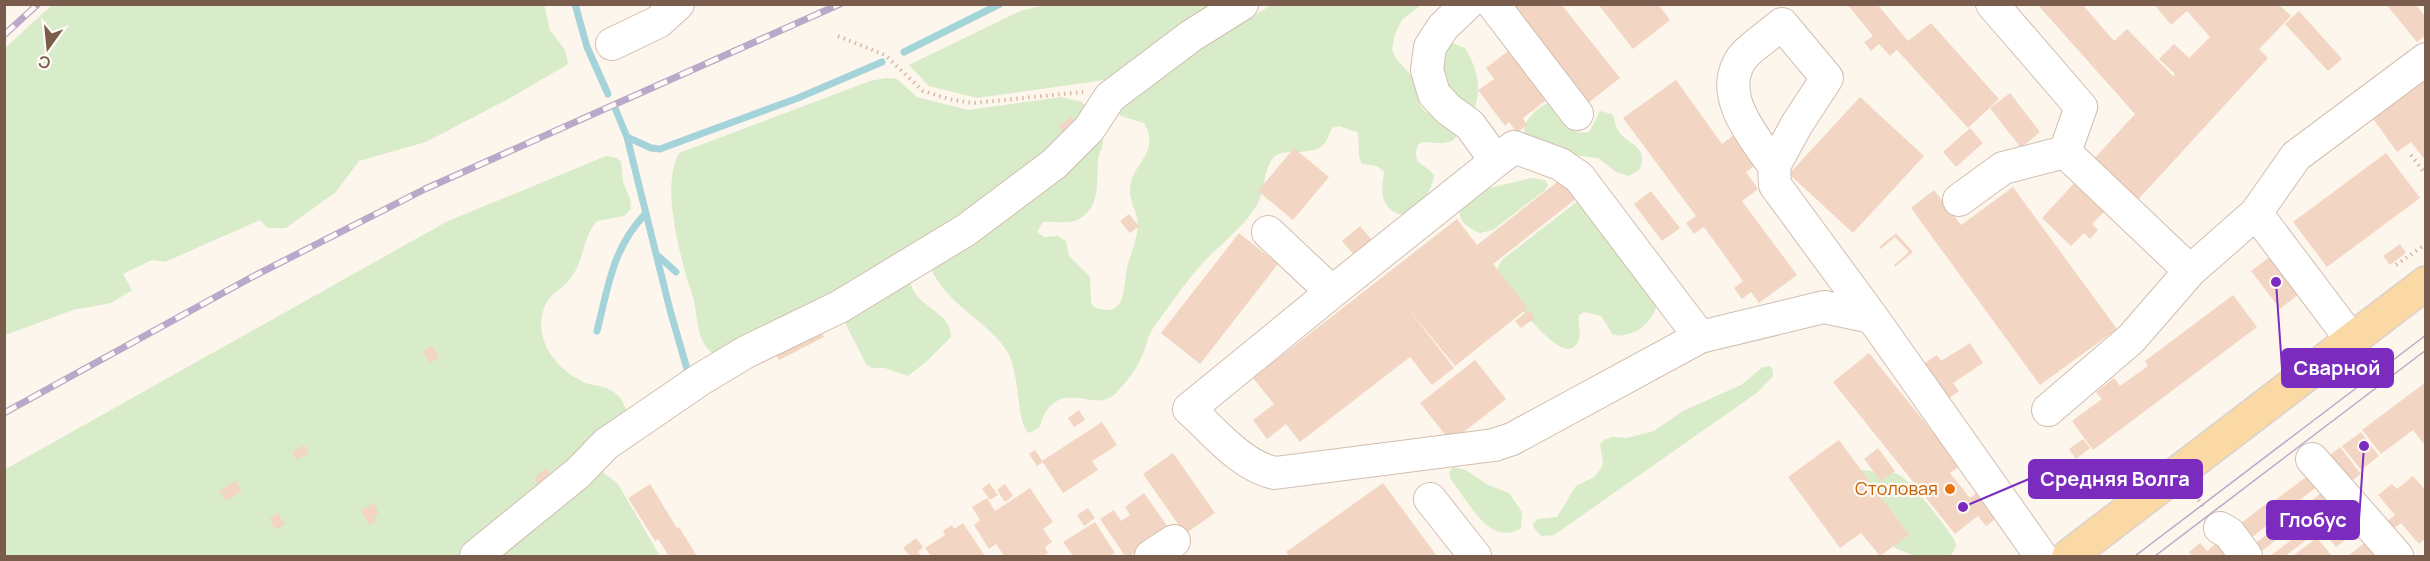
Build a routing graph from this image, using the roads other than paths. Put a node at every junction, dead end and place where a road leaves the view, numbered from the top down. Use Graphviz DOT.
graph roads {
  1 [pos="678,4"];
  2 [pos="1242,4"];
  3 [pos="1467,4"];
  4 [pos="1493,4"];
  5 [pos="1992,4"];
  6 [pos="612,44"];
  7 [pos="2426,59"];
  8 [pos="1577,114"];
  9 [pos="2065,152"];
  10 [pos="1496,161"];
  11 [pos="1774,166"];
  12 [pos="1959,200"];
  13 [pos="2256,213"];
  14 [pos="1268,232"];
  15 [pos="2190,271"];
  16 [pos="2426,283"];
  17 [pos="1332,291"];
  18 [pos="1872,317"];
  19 [pos="1700,337"];
  20 [pos="2351,339"];
  21 [pos="2048,410"];
  22 [pos="2312,459"];
  23 [pos="1430,499"];
  24 [pos="2220,528"];
  25 [pos="476,556"];
  26 [pos="1475,556"];
  27 [pos="2041,556"];
  28 [pos="2068,556"];
  29 [pos="2246,556"];
  30 [pos="2397,556"];
  1 -- 6 [label="lane"];
  2 -- 25 [label="lane"];
  3 -- 10 [label="lane"];
  4 -- 8 [label="lane"];
  5 -- 9 [label="lane"];
  7 -- 13 [label="lane"];
  9 -- 12 [label="lane"];
  9 -- 15 [label="lane"];
  10 -- 17 [label="lane"];
  10 -- 19 [label="lane"];
  11 -- 18 [label="lane"];
  13 -- 15 [label="lane"];
  13 -- 20 [label="lane"];
  14 -- 17 [label="lane"];
  15 -- 21 [label="lane"];
  16 -- 20 [label="main road"];
  17 -- 19 [label="lane"];
  18 -- 19 [label="lane"];
  18 -- 27 [label="lane"];
  20 -- 28 [label="main road"];
  22 -- 30 [label="lane"];
  23 -- 26 [label="lane"];
  24 -- 29 [label="lane"];
}
